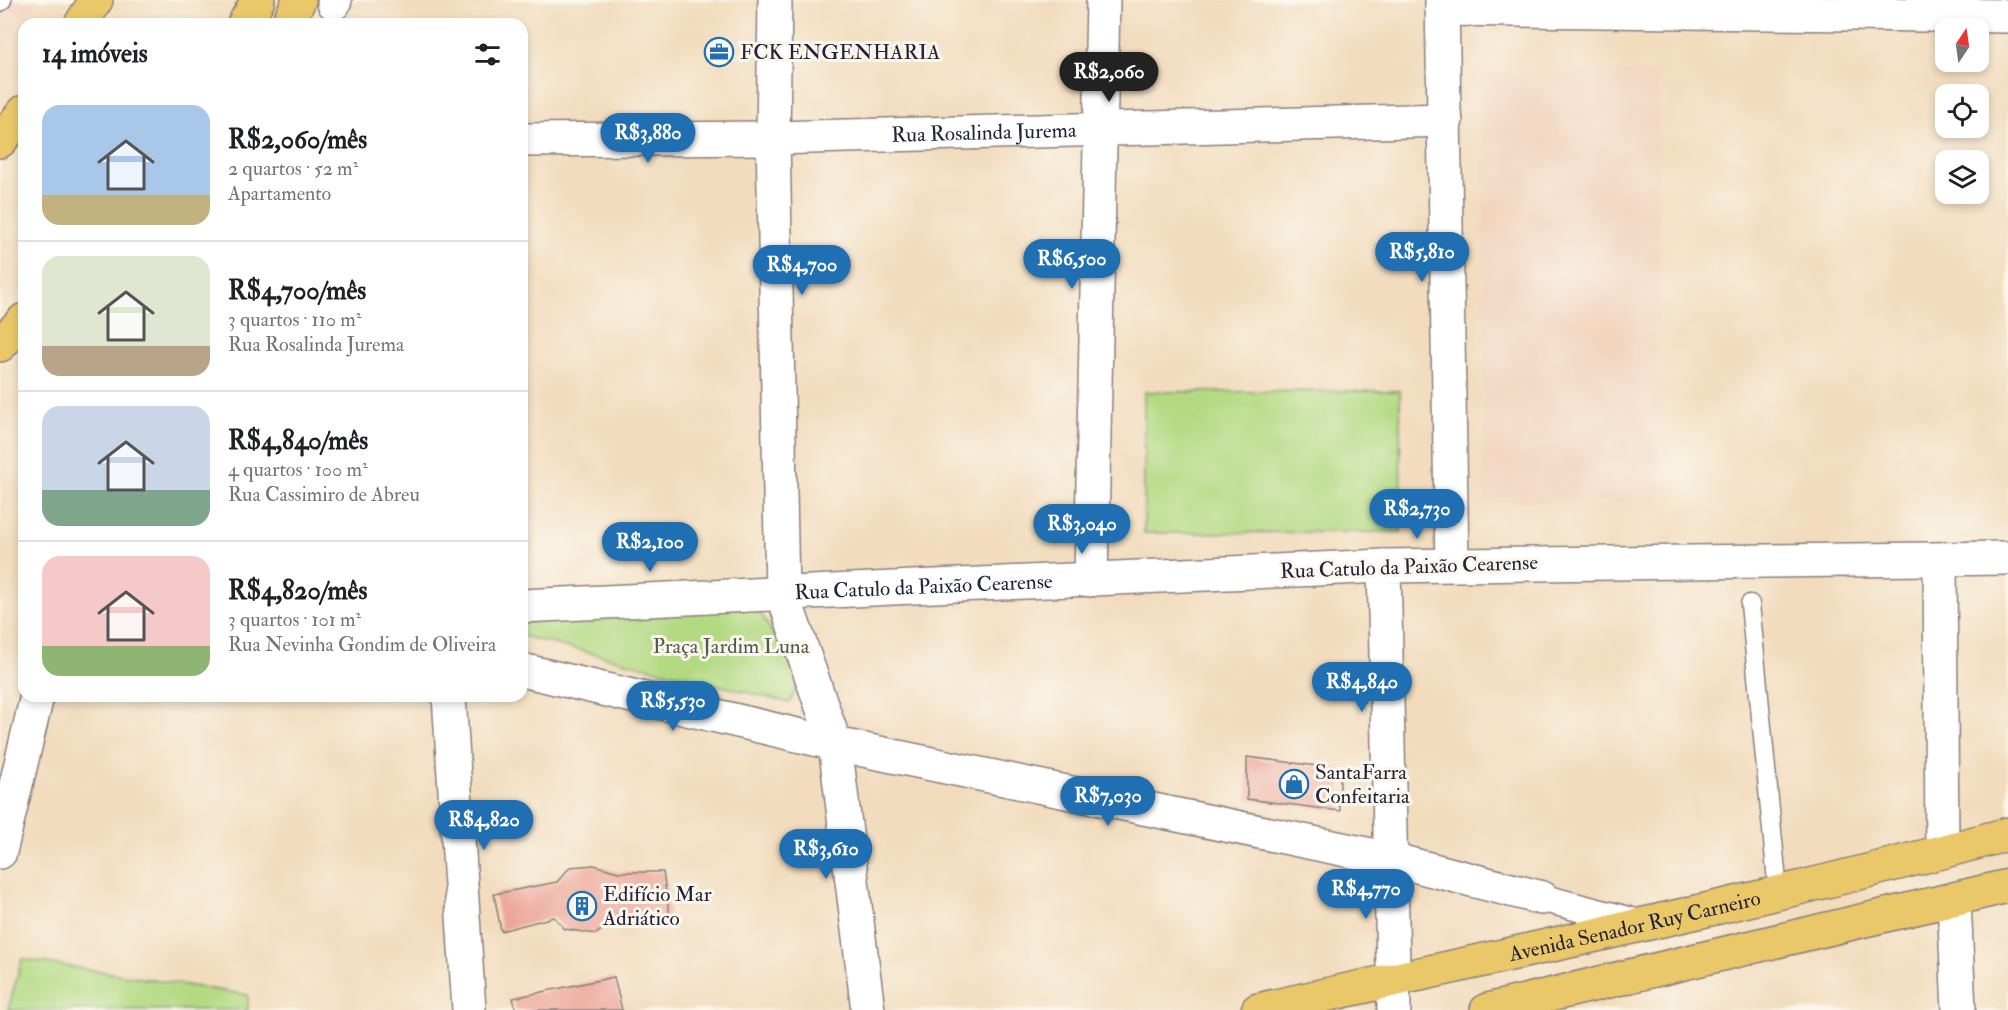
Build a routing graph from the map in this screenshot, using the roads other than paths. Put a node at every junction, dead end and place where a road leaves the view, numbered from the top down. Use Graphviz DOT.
graph roads {
  1 [pos="96,0"];
  2 [pos="233,0"];
  3 [pos="258,0"];
  4 [pos="299,0"];
  5 [pos="775,0"];
  6 [pos="1103,0"];
  7 [pos="1442,5"];
  8 [pos="1992,11"];
  9 [pos="85,18"];
  10 [pos="228,18"];
  11 [pos="248,18"];
  12 [pos="291,18"];
  13 [pos="18,119"];
  14 [pos="1446,120"];
  15 [pos="1101,129"];
  16 [pos="773,138"];
  17 [pos="528,140"];
  18 [pos="0,141"];
  19 [pos="18,326"];
  20 [pos="0,345"];
  21 [pos="2008,558"];
  22 [pos="1940,561"];
  23 [pos="1452,564"];
  24 [pos="1384,566"];
  25 [pos="1091,580"];
  26 [pos="782,591"];
  27 [pos="1750,604"];
  28 [pos="528,606"];
  29 [pos="528,671"];
  30 [pos="36,702"];
  31 [pos="449,702"];
  32 [pos="835,744"];
  33 [pos="2008,834"];
  34 [pos="0,852"];
  35 [pos="1942,852"];
  36 [pos="1390,859"];
  37 [pos="2008,886"];
  38 [pos="1778,892"];
  39 [pos="1542,898"];
  40 [pos="1954,900"];
  41 [pos="1642,924"];
  42 [pos="1394,995"];
  43 [pos="469,1010"];
  44 [pos="868,1010"];
  45 [pos="1258,1010"];
  46 [pos="1487,1010"];
  47 [pos="1959,1010"];
  1 -- 9 [label="main road"];
  2 -- 10 [label="main road"];
  3 -- 11 [label="main road"];
  4 -- 12 [label="main road"];
  5 -- 16 [label="street"];
  6 -- 15 [label="street"];
  7 -- 8 [label="street"];
  7 -- 14 [label="street"];
  13 -- 18 [label="main road"];
  14 -- 15 [label="street, Rua Rosalinda Jurema"];
  14 -- 23 [label="street"];
  15 -- 16 [label="street, Rua Rosalinda Jurema"];
  15 -- 25 [label="street"];
  16 -- 17 [label="street, Rua Rosalinda Jurema"];
  16 -- 26 [label="street"];
  19 -- 20 [label="main road"];
  21 -- 22 [label="street, Rua Catulo da Paixão Cearense"];
  22 -- 23 [label="street, Rua Catulo da Paixão Cearense"];
  22 -- 35 [label="street"];
  23 -- 24 [label="street, Rua Catulo da Paixão Cearense"];
  24 -- 25 [label="street, Rua Catulo da Paixão Cearense"];
  24 -- 36 [label="street"];
  25 -- 26 [label="street, Rua Catulo da Paixão Cearense"];
  26 -- 28 [label="street, Rua Catulo da Paixão Cearense"];
  26 -- 32 [label="street"];
  27 -- 38 [label="lane"];
  29 -- 32 [label="street"];
  30 -- 34 [label="street"];
  31 -- 43 [label="street"];
  32 -- 36 [label="street"];
  32 -- 44 [label="street"];
  33 -- 35 [label="main road, Avenida Senador Ruy Carneiro"];
  35 -- 38 [label="main road, Avenida Senador Ruy Carneiro"];
  36 -- 39 [label="street"];
  36 -- 42 [label="street"];
  37 -- 40 [label="main road"];
  38 -- 41 [label="main road, Avenida Senador Ruy Carneiro"];
  39 -- 41 [label="street"];
  40 -- 46 [label="main road"];
  40 -- 47 [label="street"];
  41 -- 42 [label="main road, Avenida Senador Ruy Carneiro"];
  42 -- 45 [label="main road, Avenida Senador Ruy Carneiro"];
}
